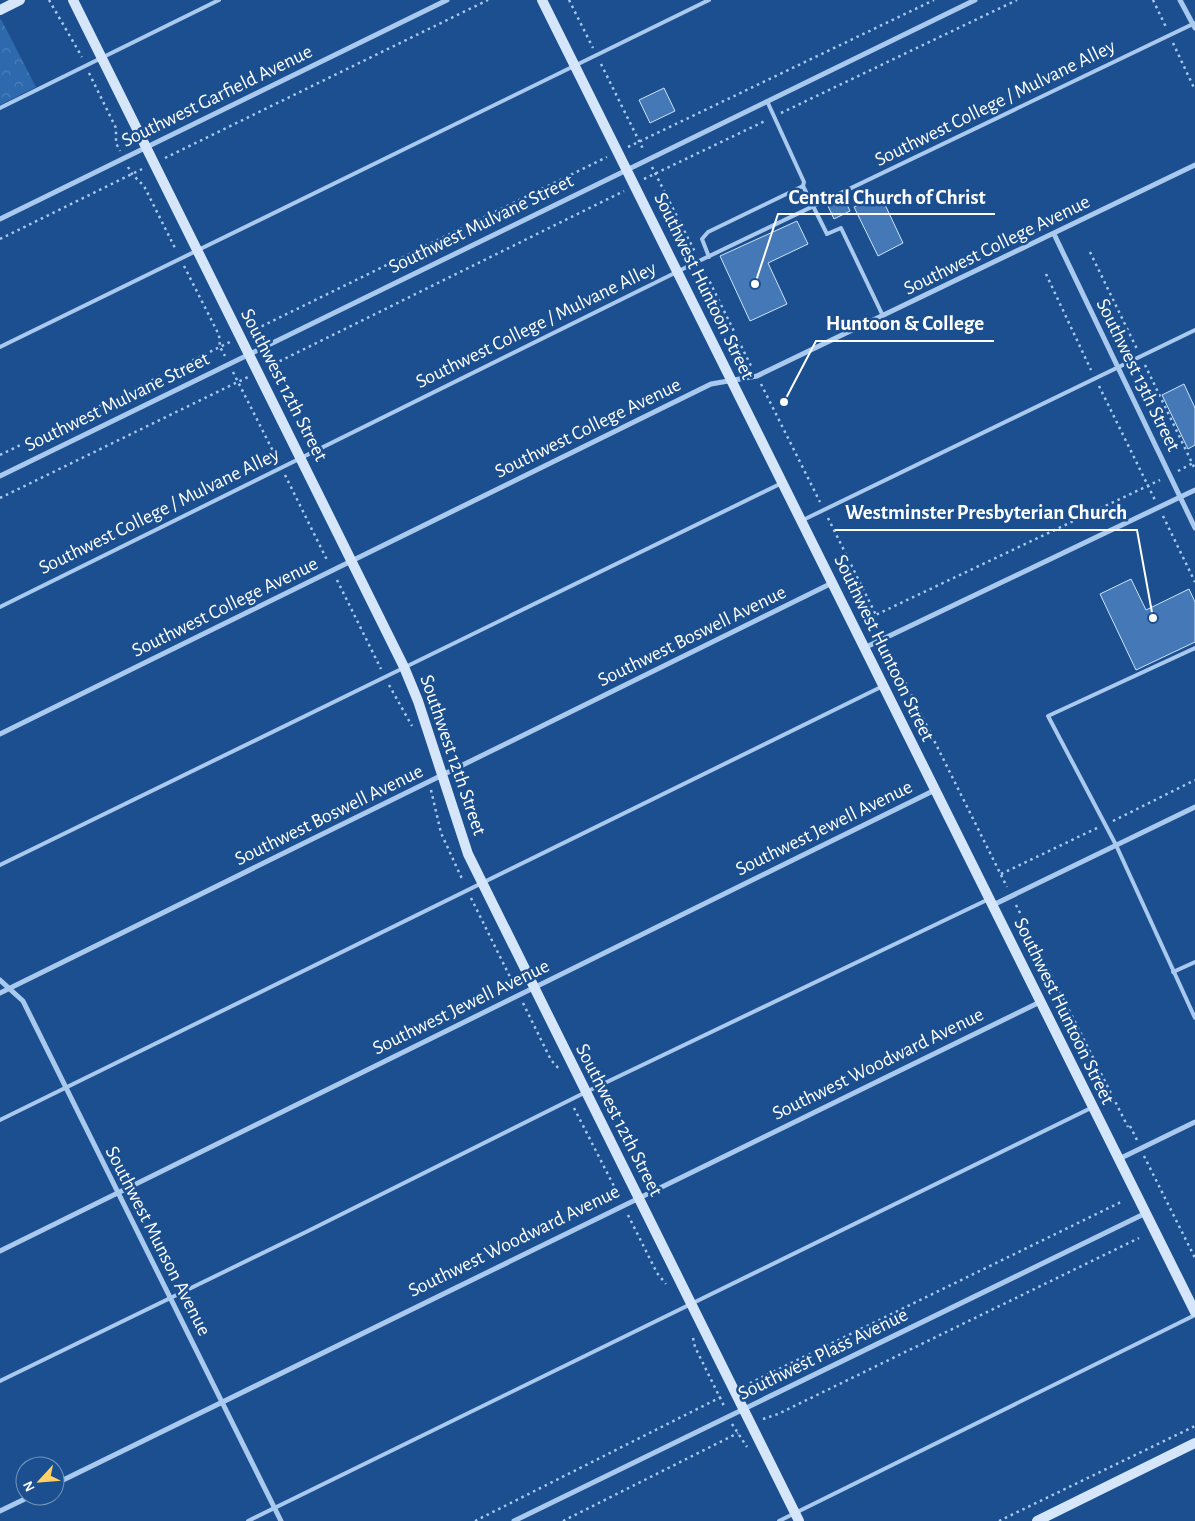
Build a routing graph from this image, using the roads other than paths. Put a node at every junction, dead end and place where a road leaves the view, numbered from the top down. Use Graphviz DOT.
graph roads {
  1 [pos="20,0"];
  2 [pos="72,0"];
  3 [pos="219,0"];
  4 [pos="447,0"];
  5 [pos="542,0"];
  6 [pos="710,0"];
  7 [pos="975,0"];
  8 [pos="1180,0"];
  9 [pos="0,10"];
  10 [pos="1194,25"];
  11 [pos="101,58"];
  12 [pos="575,65"];
  13 [pos="767,101"];
  14 [pos="0,108"];
  15 [pos="146,147"];
  16 [pos="1195,165"];
  17 [pos="627,169"];
  18 [pos="804,186"];
  19 [pos="814,206"];
  20 [pos="0,218"];
  21 [pos="1054,234"];
  22 [pos="197,250"];
  23 [pos="709,257"];
  24 [pos="678,272"];
  25 [pos="883,316"];
  26 [pos="1195,330"];
  27 [pos="0,346"];
  28 [pos="249,354"];
  29 [pos="1118,367"];
  30 [pos="731,380"];
  31 [pos="301,458"];
  32 [pos="0,476"];
  33 [pos="782,483"];
  34 [pos="1195,490"];
  35 [pos="1180,497"];
  36 [pos="801,521"];
  37 [pos="1195,528"];
  38 [pos="353,561"];
  39 [pos="832,583"];
  40 [pos="0,607"];
  41 [pos="864,648"];
  42 [pos="1195,648"];
  43 [pos="404,667"];
  44 [pos="884,686"];
  45 [pos="0,734"];
  46 [pos="442,776"];
  47 [pos="935,790"];
  48 [pos="1195,807"];
  49 [pos="1116,845"];
  50 [pos="0,865"];
  51 [pos="482,884"];
  52 [pos="991,902"];
  53 [pos="1195,962"];
  54 [pos="1172,972"];
  55 [pos="0,980"];
  56 [pos="9,988"];
  57 [pos="534,988"];
  58 [pos="0,993"];
  59 [pos="1040,1002"];
  60 [pos="1195,1018"];
  61 [pos="64,1089"];
  62 [pos="586,1092"];
  63 [pos="1093,1107"];
  64 [pos="0,1120"];
  65 [pos="1195,1122"];
  66 [pos="1118,1159"];
  67 [pos="116,1193"];
  68 [pos="638,1197"];
  69 [pos="1146,1213"];
  70 [pos="0,1250"];
  71 [pos="169,1297"];
  72 [pos="690,1302"];
  73 [pos="1195,1313"];
  74 [pos="0,1381"];
  75 [pos="222,1401"];
  76 [pos="744,1409"];
  77 [pos="1195,1443"];
  78 [pos="65,1479"];
  79 [pos="15,1504"];
  80 [pos="275,1508"];
  81 [pos="0,1511"];
  82 [pos="797,1517"];
  83 [pos="248,1521"];
  84 [pos="281,1521"];
  85 [pos="514,1521"];
  86 [pos="779,1521"];
  87 [pos="1037,1521"];
  1 -- 9 [label="main road"];
  2 -- 11 [label="main road, Southwest 12th Street"];
  3 -- 11 [label="lane"];
  4 -- 15 [label="street, Southwest Garfield Avenue"];
  5 -- 12 [label="main road, Southwest Huntoon Street"];
  6 -- 12 [label="lane"];
  7 -- 13 [label="street, Southwest Mulvane Street"];
  8 -- 10 [label="street"];
  10 -- 19 [label="lane, Southwest College / Mulvane Alley"];
  11 -- 14 [label="lane"];
  11 -- 15 [label="main road, Southwest 12th Street"];
  12 -- 17 [label="main road, Southwest Huntoon Street"];
  12 -- 22 [label="lane"];
  13 -- 17 [label="street, Southwest Mulvane Street"];
  13 -- 18 [label="lane"];
  15 -- 20 [label="street, Southwest Garfield Avenue"];
  15 -- 22 [label="main road, Southwest 12th Street"];
  16 -- 21 [label="street, Southwest College Avenue"];
  17 -- 24 [label="main road, Southwest Huntoon Street"];
  17 -- 28 [label="street, Southwest Mulvane Street"];
  18 -- 19 [label="lane"];
  18 -- 23 [label="lane"];
  19 -- 23 [label="lane, Southwest College / Mulvane Alley"];
  19 -- 25 [label="lane"];
  21 -- 25 [label="street, Southwest College Avenue"];
  21 -- 29 [label="street, Southwest 13th Street"];
  22 -- 27 [label="lane"];
  22 -- 28 [label="main road, Southwest 12th Street"];
  23 -- 24 [label="lane, Southwest College / Mulvane Alley"];
  24 -- 30 [label="main road, Southwest Huntoon Street"];
  24 -- 31 [label="lane, Southwest College / Mulvane Alley"];
  25 -- 30 [label="street, Southwest College Avenue"];
  26 -- 29 [label="lane"];
  28 -- 31 [label="main road, Southwest 12th Street"];
  28 -- 32 [label="street, Southwest Mulvane Street"];
  29 -- 35 [label="street, Southwest 13th Street"];
  29 -- 36 [label="lane"];
  30 -- 33 [label="main road, Southwest Huntoon Street"];
  30 -- 38 [label="street, Southwest College Avenue"];
  31 -- 38 [label="main road, Southwest 12th Street"];
  31 -- 40 [label="lane, Southwest College / Mulvane Alley"];
  33 -- 36 [label="main road, Southwest Huntoon Street"];
  33 -- 43 [label="lane"];
  34 -- 35 [label="street"];
  35 -- 37 [label="street, Southwest 13th Street"];
  35 -- 41 [label="street"];
  36 -- 39 [label="main road, Southwest Huntoon Street"];
  38 -- 43 [label="main road, Southwest 12th Street"];
  38 -- 45 [label="street, Southwest College Avenue"];
  39 -- 41 [label="main road, Southwest Huntoon Street"];
  39 -- 46 [label="street, Southwest Boswell Avenue"];
  41 -- 44 [label="main road, Southwest Huntoon Street"];
  42 -- 49 [label="lane"];
  43 -- 46 [label="main road, Southwest 12th Street"];
  43 -- 50 [label="lane"];
  44 -- 47 [label="main road, Southwest Huntoon Street"];
  44 -- 51 [label="lane"];
  46 -- 51 [label="main road, Southwest 12th Street"];
  46 -- 56 [label="street, Southwest Boswell Avenue"];
  47 -- 52 [label="main road, Southwest Huntoon Street"];
  47 -- 57 [label="street, Southwest Jewell Avenue"];
  48 -- 49 [label="street"];
  49 -- 52 [label="street"];
  49 -- 54 [label="lane"];
  51 -- 57 [label="main road, Southwest 12th Street"];
  51 -- 61 [label="lane"];
  52 -- 59 [label="main road, Southwest Huntoon Street"];
  52 -- 62 [label="lane"];
  53 -- 54 [label="lane"];
  54 -- 60 [label="lane"];
  55 -- 56 [label="street, Southwest Munson Avenue"];
  56 -- 58 [label="street, Southwest Boswell Avenue"];
  56 -- 61 [label="street, Southwest Munson Avenue"];
  57 -- 62 [label="main road, Southwest 12th Street"];
  57 -- 67 [label="street, Southwest Jewell Avenue"];
  59 -- 63 [label="main road, Southwest Huntoon Street"];
  59 -- 68 [label="street, Southwest Woodward Avenue"];
  61 -- 64 [label="lane"];
  61 -- 67 [label="street, Southwest Munson Avenue"];
  62 -- 68 [label="main road, Southwest 12th Street"];
  62 -- 71 [label="lane"];
  63 -- 66 [label="main road, Southwest Huntoon Street"];
  63 -- 72 [label="lane"];
  65 -- 66 [label="street"];
  66 -- 69 [label="main road, Southwest Huntoon Street"];
  67 -- 70 [label="street, Southwest Jewell Avenue"];
  67 -- 71 [label="street, Southwest Munson Avenue"];
  68 -- 72 [label="main road, Southwest 12th Street"];
  68 -- 75 [label="street, Southwest Woodward Avenue"];
  69 -- 73 [label="main road, Southwest Huntoon Street"];
  69 -- 76 [label="street, Southwest Plass Avenue"];
  71 -- 74 [label="lane"];
  71 -- 75 [label="street, Southwest Munson Avenue"];
  72 -- 76 [label="main road, Southwest 12th Street"];
  72 -- 80 [label="lane"];
  73 -- 82 [label="lane"];
  75 -- 78 [label="street, Southwest Woodward Avenue"];
  75 -- 80 [label="street, Southwest Munson Avenue"];
  76 -- 82 [label="main road, Southwest 12th Street"];
  76 -- 85 [label="street, Southwest Plass Avenue"];
  77 -- 87 [label="main road"];
  79 -- 81 [label="street"];
  80 -- 83 [label="lane"];
  80 -- 84 [label="street, Southwest Munson Avenue"];
  82 -- 86 [label="lane"];
}
